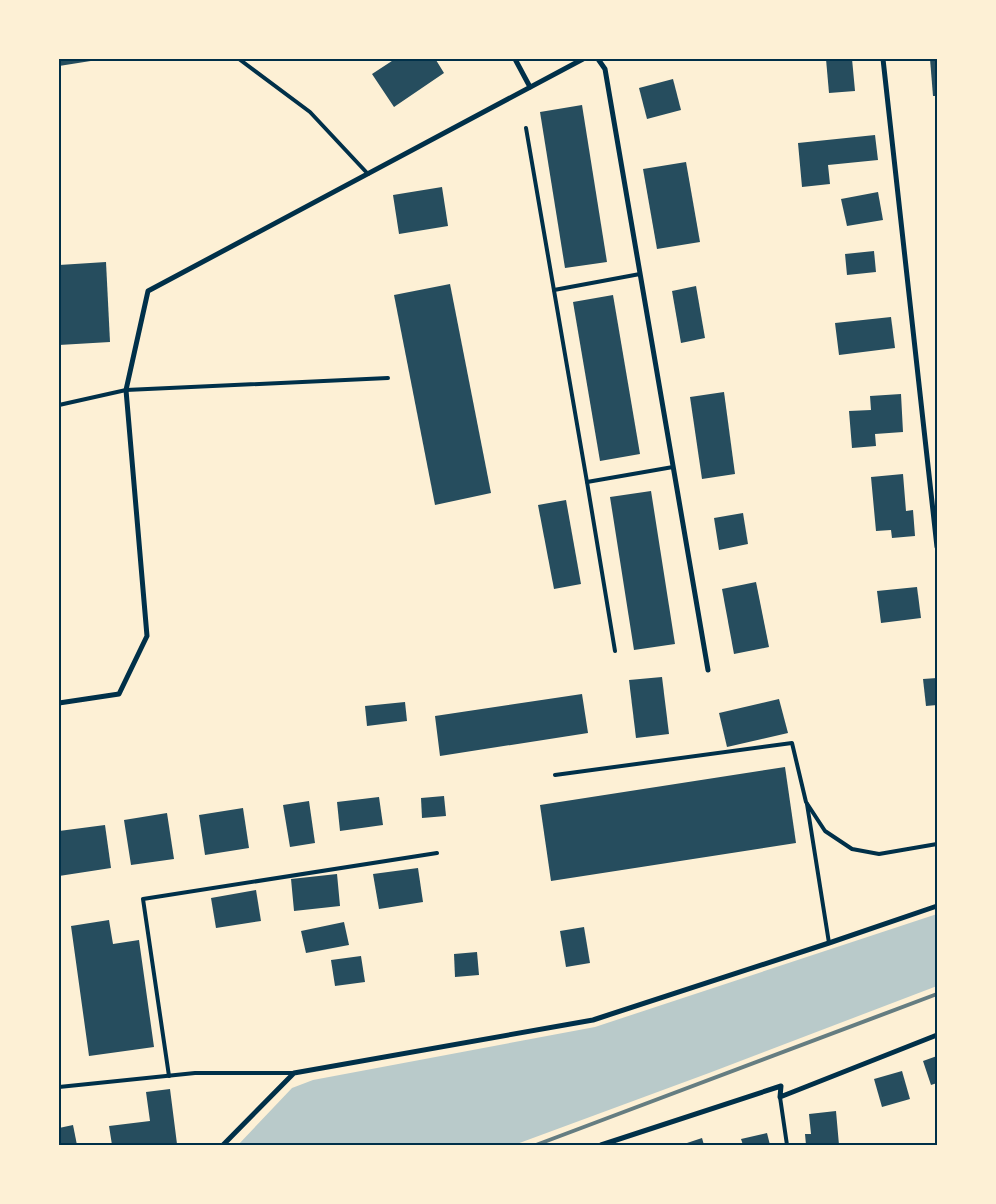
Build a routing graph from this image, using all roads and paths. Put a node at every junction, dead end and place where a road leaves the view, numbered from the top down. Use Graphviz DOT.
graph roads {
  1 [pos="239,59"];
  2 [pos="515,59"];
  3 [pos="583,59"];
  4 [pos="598,59"];
  5 [pos="883,59"];
  6 [pos="530,87"];
  7 [pos="526,128"];
  8 [pos="368,174"];
  9 [pos="640,274"];
  10 [pos="554,290"];
  11 [pos="388,378"];
  12 [pos="126,390"];
  13 [pos="59,405"];
  14 [pos="673,467"];
  15 [pos="587,482"];
  16 [pos="937,546"];
  17 [pos="615,651"];
  18 [pos="708,670"];
  19 [pos="59,703"];
  20 [pos="555,775"];
  21 [pos="806,802"];
  22 [pos="937,844"];
  23 [pos="437,853"];
  24 [pos="937,906"];
  25 [pos="829,943"];
  26 [pos="937,1035"];
  27 [pos="294,1073"];
  28 [pos="169,1076"];
  29 [pos="59,1088"];
  30 [pos="780,1097"];
  31 [pos="223,1145"];
  32 [pos="601,1145"];
  33 [pos="786,1145"];
  1 -- 8 [label="lane"];
  2 -- 6 [label="street"];
  3 -- 6 [label="street"];
  4 -- 9 [label="street"];
  5 -- 16 [label="street"];
  6 -- 8 [label="street"];
  7 -- 10 [label="lane"];
  8 -- 12 [label="street"];
  9 -- 10 [label="lane"];
  9 -- 14 [label="street"];
  10 -- 15 [label="lane"];
  11 -- 12 [label="lane"];
  12 -- 13 [label="lane"];
  12 -- 19 [label="street"];
  14 -- 15 [label="lane"];
  14 -- 18 [label="street"];
  15 -- 17 [label="lane"];
  20 -- 21 [label="lane"];
  21 -- 22 [label="lane"];
  21 -- 25 [label="lane"];
  23 -- 28 [label="lane"];
  24 -- 25 [label="street"];
  25 -- 27 [label="street"];
  26 -- 30 [label="street"];
  27 -- 28 [label="lane"];
  27 -- 31 [label="street"];
  28 -- 29 [label="lane"];
  30 -- 32 [label="street"];
  30 -- 33 [label="lane"];
}
